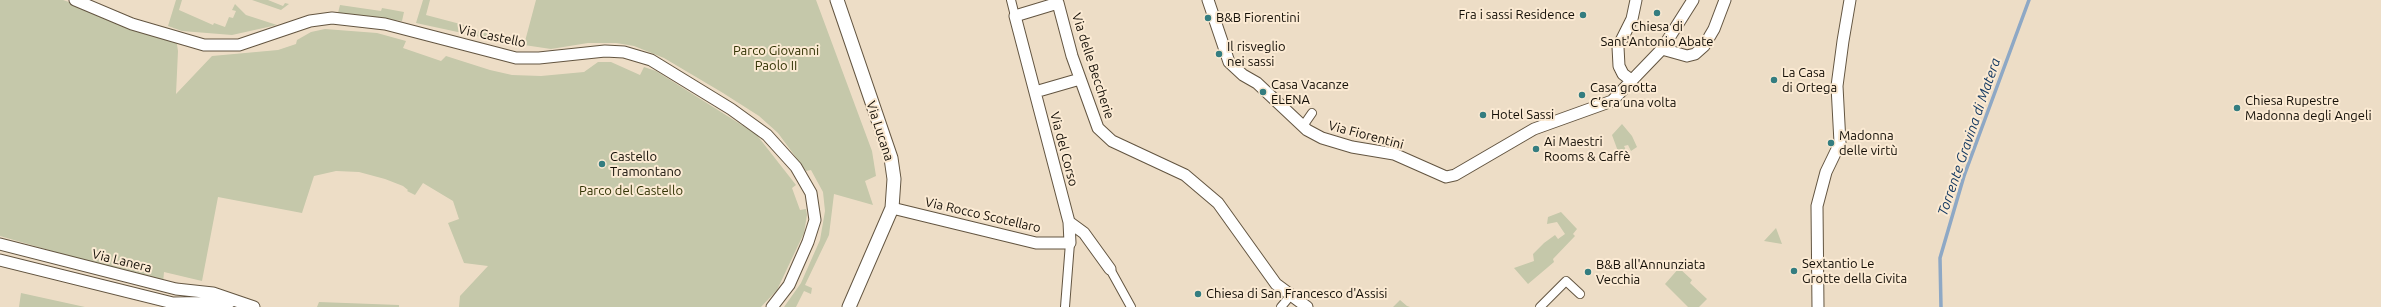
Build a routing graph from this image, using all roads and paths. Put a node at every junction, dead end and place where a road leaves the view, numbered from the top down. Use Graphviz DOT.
graph roads {
  1 [pos="75,0"];
  2 [pos="837,0"];
  3 [pos="1011,0"];
  4 [pos="1208,0"];
  5 [pos="1636,0"];
  6 [pos="1693,0"];
  7 [pos="1725,0"];
  8 [pos="1850,0"];
  9 [pos="1058,1"];
  10 [pos="1015,16"];
  11 [pos="1662,49"];
  12 [pos="1080,79"];
  13 [pos="1632,80"];
  14 [pos="1035,92"];
  15 [pos="1312,113"];
  16 [pos="1303,126"];
  17 [pos="892,208"];
  18 [pos="1069,222"];
  19 [pos="1070,243"];
  20 [pos="0,244"];
  21 [pos="0,260"];
  22 [pos="1110,269"];
  23 [pos="1580,294"];
  24 [pos="1291,295"];
  25 [pos="237,302"];
  26 [pos="1305,306"];
  27 [pos="254,307"];
  28 [pos="772,307"];
  29 [pos="848,307"];
  30 [pos="1064,307"];
  31 [pos="1131,307"];
  32 [pos="1281,307"];
  33 [pos="1540,307"];
  34 [pos="1818,307"];
  1 -- 28 [label="street, Via Castello"];
  2 -- 17 [label="street, Via Lucana"];
  3 -- 10 [label="street, Via del Corso"];
  4 -- 16 [label="street, Via Fiorentini"];
  5 -- 13 [label="street"];
  6 -- 11 [label="street"];
  7 -- 11 [label="street"];
  8 -- 34 [label="street"];
  9 -- 10 [label="street"];
  9 -- 12 [label="street, Via delle Beccherie"];
  10 -- 14 [label="street, Via del Corso"];
  11 -- 13 [label="street"];
  12 -- 14 [label="street"];
  12 -- 24 [label="street, Via delle Beccherie"];
  13 -- 16 [label="street, Via Fiorentini"];
  14 -- 18 [label="street, Via del Corso"];
  15 -- 16 [label="street"];
  17 -- 19 [label="street, Via Rocco Scotellaro"];
  17 -- 29 [label="street, Via Lucana"];
  18 -- 19 [label="street, Via del Corso"];
  18 -- 22 [label="street"];
  19 -- 30 [label="street, Via del Corso"];
  20 -- 25 [label="street, Via Lanera"];
  21 -- 25 [label="street, Via Lanera"];
  22 -- 31 [label="street"];
  23 -- 33 [label="street"];
  24 -- 26 [label="street, Via delle Beccherie"];
  24 -- 32 [label="street"];
  25 -- 27 [label="street, Via Lanera"];
}
